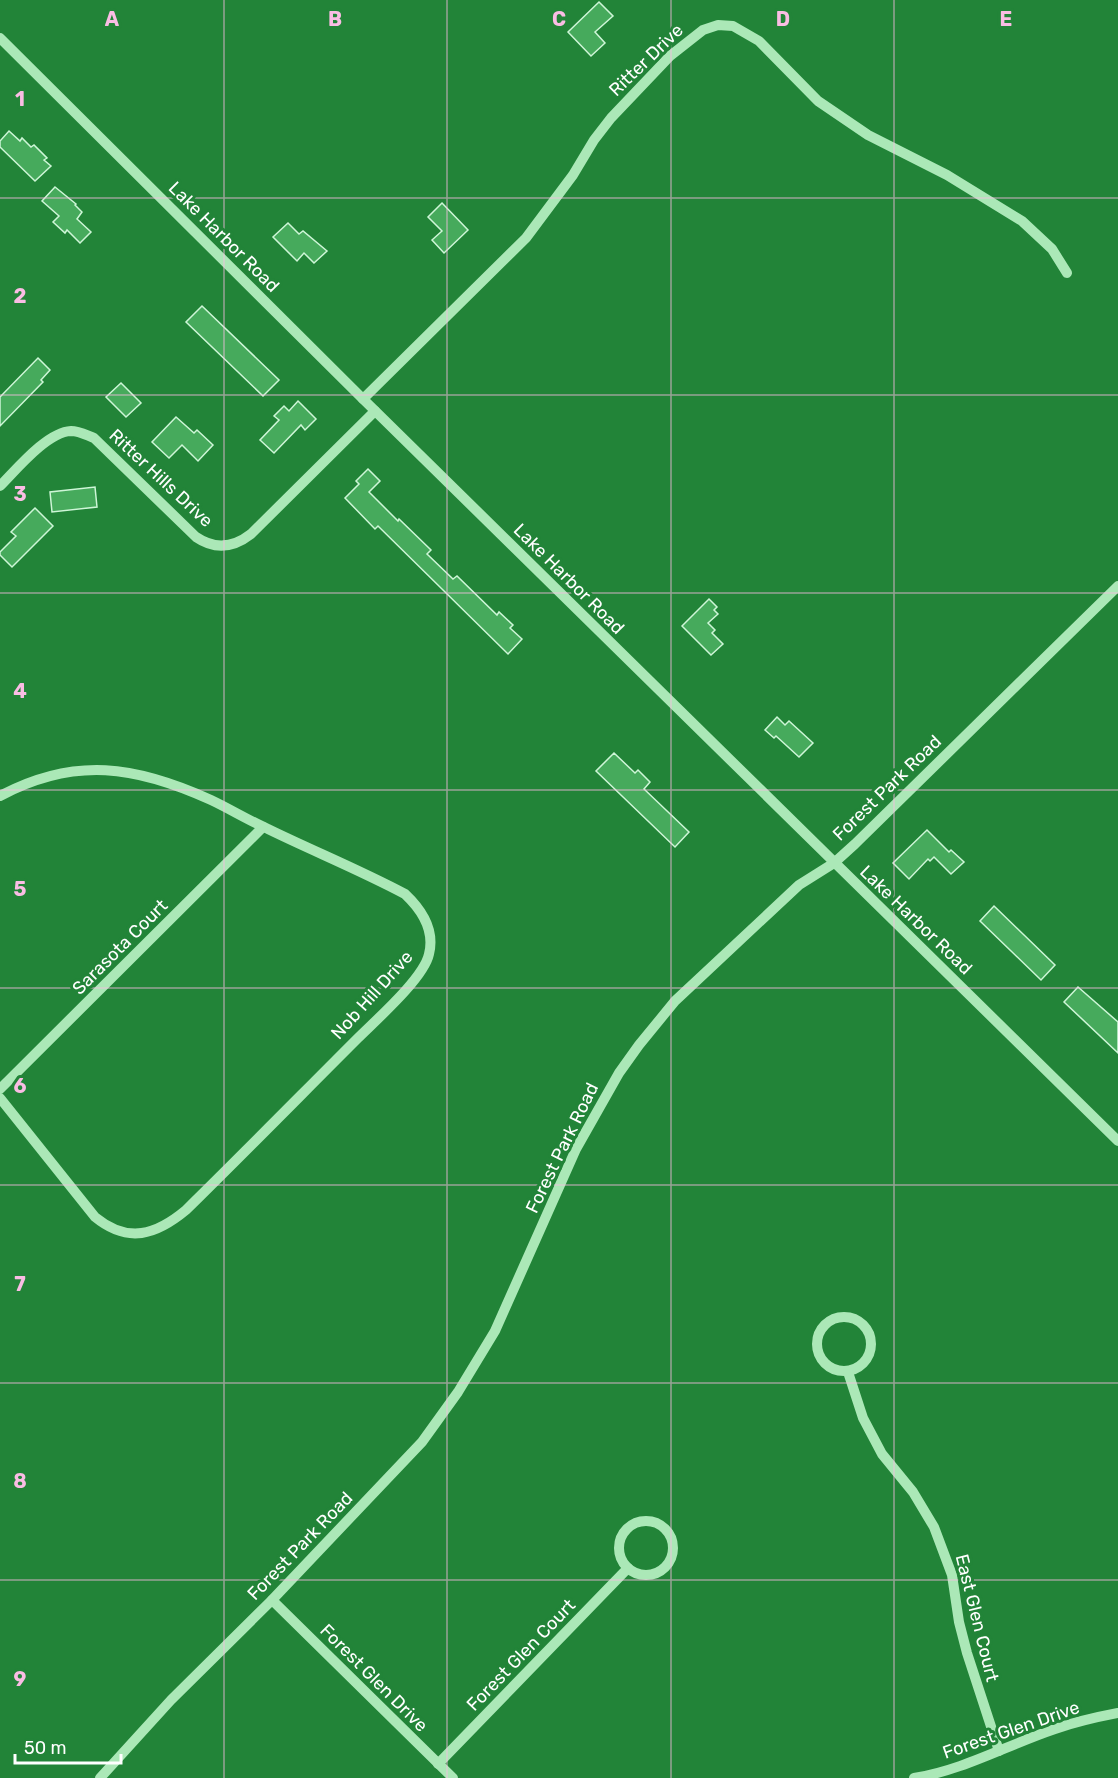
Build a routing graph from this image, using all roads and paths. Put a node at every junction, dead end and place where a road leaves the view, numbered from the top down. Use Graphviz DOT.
graph roads {
  1 [pos="0,38"];
  2 [pos="1067,273"];
  3 [pos="363,399"];
  4 [pos="375,411"];
  5 [pos="0,486"];
  6 [pos="1118,586"];
  7 [pos="0,796"];
  8 [pos="262,827"];
  9 [pos="834,863"];
  10 [pos="0,1089"];
  11 [pos="0,1098"];
  12 [pos="1118,1141"];
  13 [pos="848,1372"];
  14 [pos="628,1568"];
  15 [pos="272,1600"];
  16 [pos="1118,1713"];
  17 [pos="999,1751"];
  18 [pos="438,1764"];
  19 [pos="100,1778"];
  20 [pos="453,1778"];
  21 [pos="914,1778"];
  1 -- 3 [label="street, Lake Harbor Road"];
  2 -- 3 [label="street, Ritter Drive"];
  3 -- 4 [label="street, Lake Harbor Road"];
  4 -- 5 [label="street, Ritter Hills Drive"];
  4 -- 9 [label="street, Lake Harbor Road"];
  6 -- 9 [label="street, Forest Park Road"];
  7 -- 8 [label="street, Nob Hill Drive"];
  8 -- 10 [label="street, Sarasota Court"];
  8 -- 11 [label="street, Nob Hill Drive"];
  9 -- 12 [label="street, Lake Harbor Road"];
  9 -- 15 [label="street, Forest Park Road"];
  13 -- 13 [label="street"];
  13 -- 17 [label="street, East Glen Court"];
  14 -- 14 [label="street"];
  14 -- 18 [label="street, Forest Glen Court"];
  15 -- 18 [label="street, Forest Glen Drive"];
  15 -- 19 [label="street, Forest Park Road"];
  16 -- 17 [label="street, Forest Glen Drive"];
  17 -- 21 [label="street, Forest Glen Drive"];
  18 -- 20 [label="street, Forest Glen Drive"];
}
